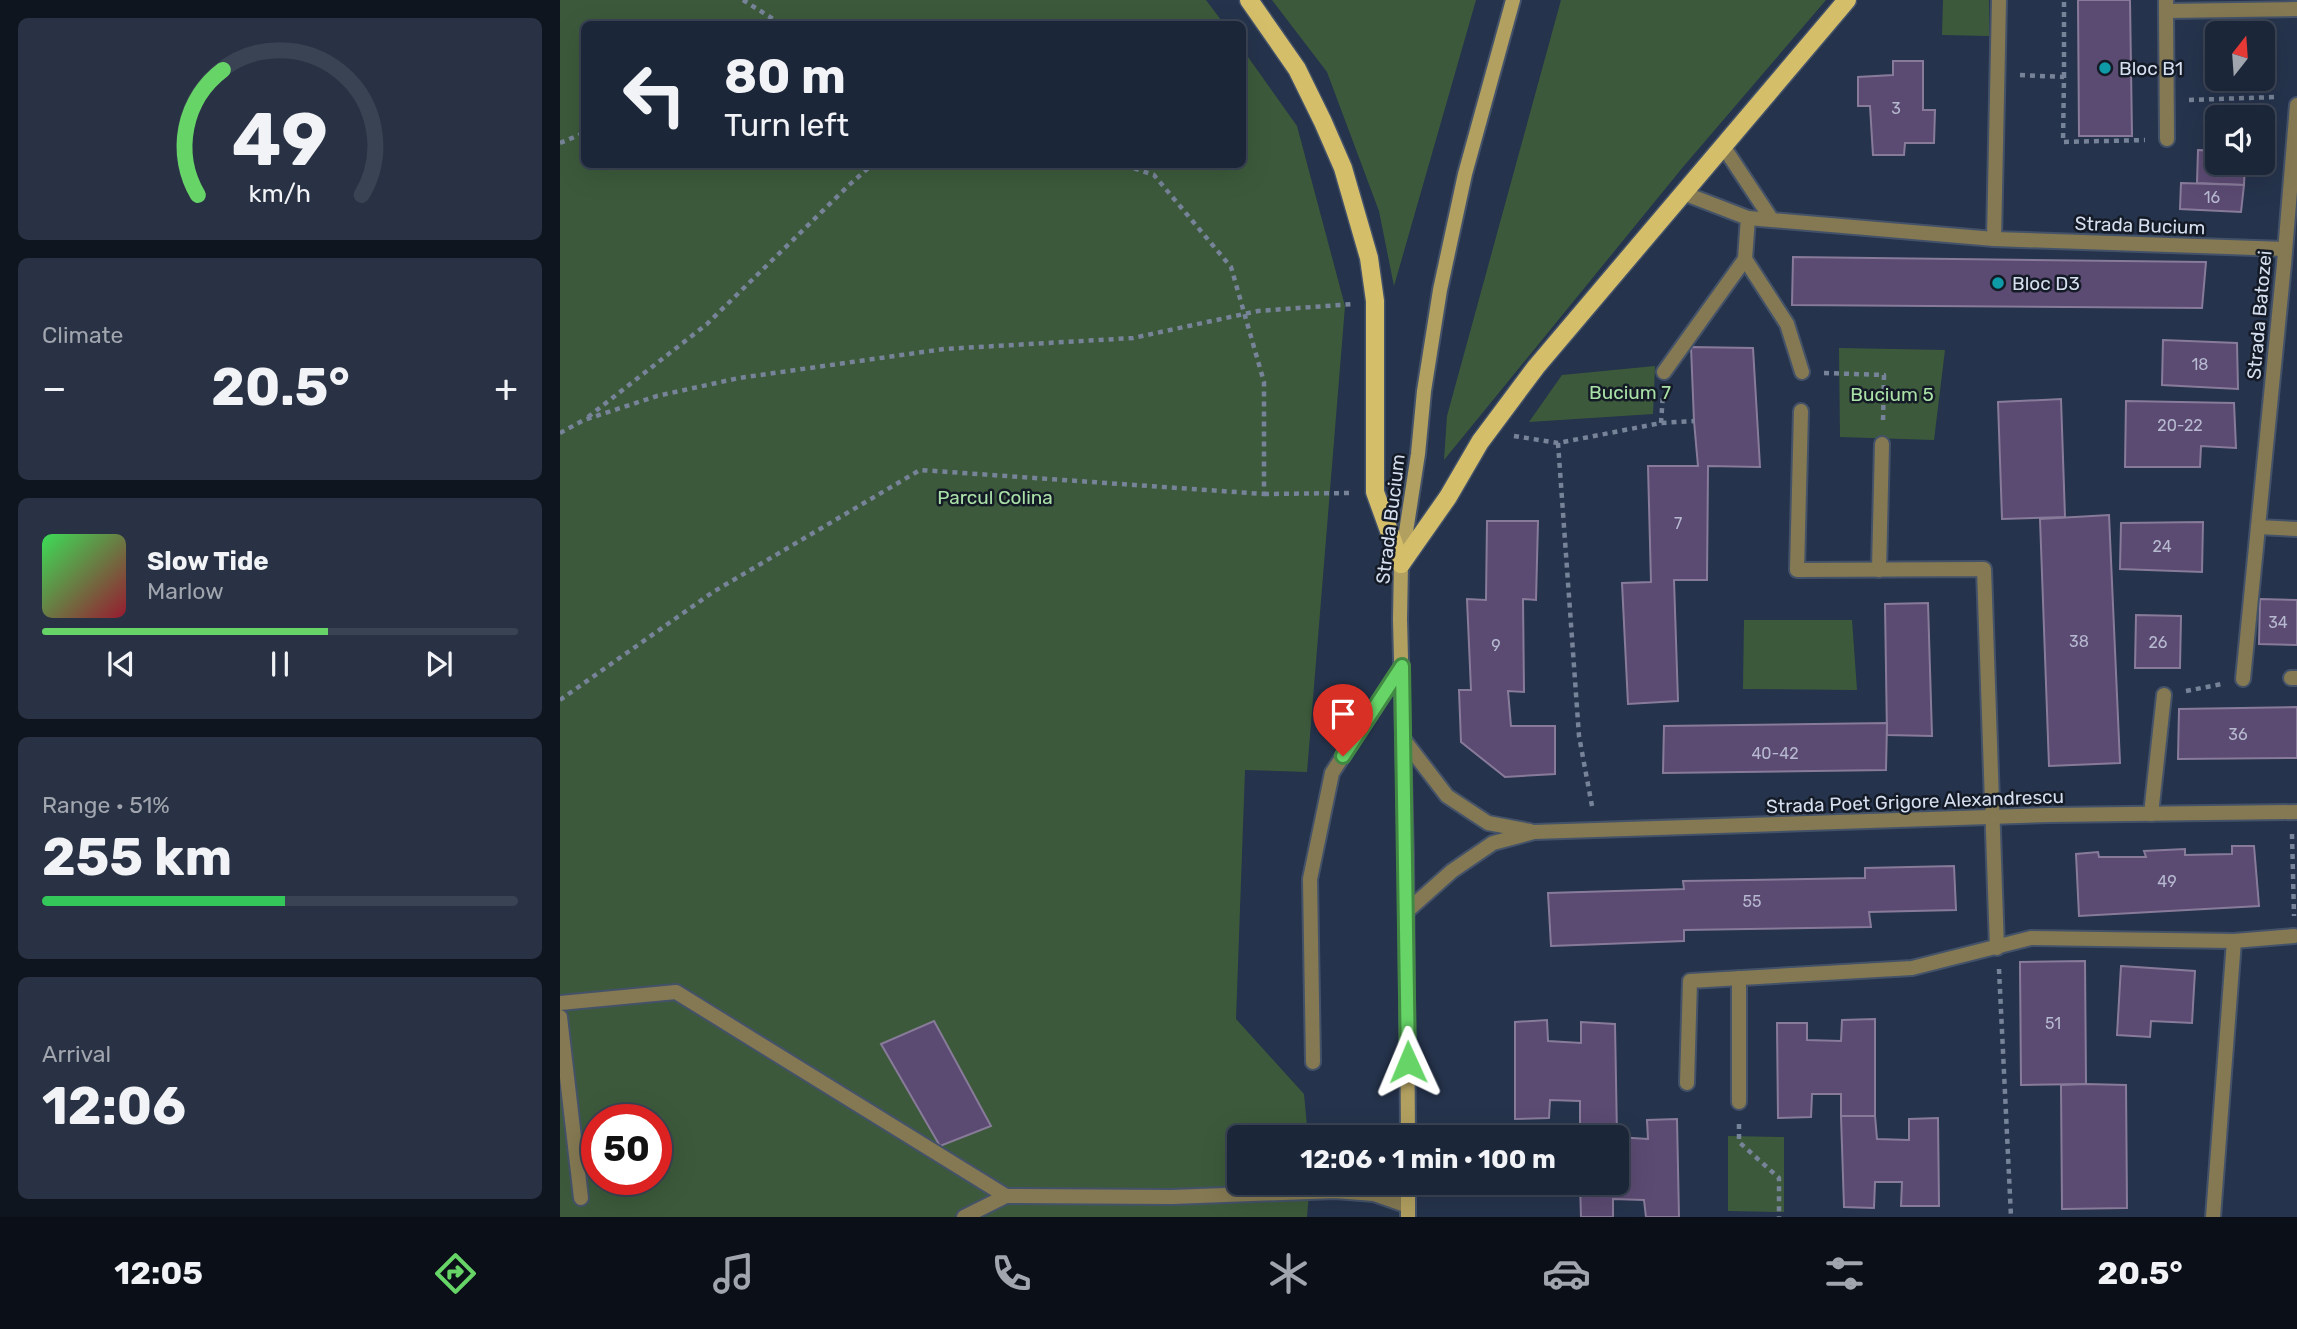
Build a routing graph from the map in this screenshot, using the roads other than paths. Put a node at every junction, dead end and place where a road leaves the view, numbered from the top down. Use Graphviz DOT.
graph roads {
  1 [pos="1250,0"];
  2 [pos="1513,0"];
  3 [pos="1847,0"];
  4 [pos="1999,0"];
  5 [pos="2166,6"];
  6 [pos="2297,9"];
  7 [pos="2297,105"];
  8 [pos="2167,139"];
  9 [pos="1723,146"];
  10 [pos="1683,193"];
  11 [pos="1748,218"];
  12 [pos="1772,219"];
  13 [pos="1994,239"];
  14 [pos="2285,249"];
  15 [pos="1745,259"];
  16 [pos="1664,372"];
  17 [pos="1802,372"];
  18 [pos="1801,411"];
  19 [pos="1882,444"];
  20 [pos="2258,527"];
  21 [pos="2297,529"];
  22 [pos="1401,564"];
  23 [pos="1879,570"];
  24 [pos="1402,666"];
  25 [pos="2243,679"];
  26 [pos="2164,695"];
  27 [pos="1404,740"];
  28 [pos="2295,812"];
  29 [pos="2151,814"];
  30 [pos="1992,817"];
  31 [pos="1534,832"];
  32 [pos="1406,912"];
  33 [pos="2294,936"];
  34 [pos="2234,941"];
  35 [pos="1997,948"];
  36 [pos="1739,978"];
  37 [pos="560,1003"];
  38 [pos="560,1017"];
  39 [pos="1313,1062"];
  40 [pos="1687,1083"];
  41 [pos="1739,1102"];
  42 [pos="1408,1125"];
  43 [pos="1242,1195"];
  44 [pos="1376,1195"];
  45 [pos="1006,1196"];
  46 [pos="581,1198"];
  47 [pos="1408,1211"];
  48 [pos="964,1217"];
  49 [pos="2213,1217"];
  1 -- 22 [label="main road"];
  2 -- 22 [label="main road, Strada Bucium"];
  3 -- 9 [label="main road"];
  4 -- 13 [label="street"];
  5 -- 6 [label="street"];
  5 -- 8 [label="street"];
  7 -- 14 [label="street, Strada Batozei"];
  9 -- 10 [label="main road"];
  9 -- 12 [label="street"];
  10 -- 11 [label="street, Strada Bucium"];
  10 -- 22 [label="main road"];
  11 -- 12 [label="street, Strada Bucium"];
  11 -- 15 [label="street"];
  12 -- 13 [label="street, Strada Bucium"];
  13 -- 14 [label="street, Strada Bucium"];
  14 -- 20 [label="street, Strada Batozei"];
  15 -- 16 [label="street"];
  15 -- 17 [label="street"];
  18 -- 23 [label="street"];
  19 -- 23 [label="street"];
  20 -- 21 [label="street"];
  20 -- 25 [label="street, Strada Batozei"];
  22 -- 24 [label="main road, Strada Bucium"];
  23 -- 30 [label="street"];
  24 -- 27 [label="main road, Strada Bucium"];
  24 -- 39 [label="street"];
  26 -- 29 [label="street"];
  27 -- 31 [label="street"];
  27 -- 32 [label="main road, Strada Bucium"];
  28 -- 29 [label="street, Strada Poet Grigore Alexandrescu"];
  29 -- 30 [label="street, Strada Poet Grigore Alexandrescu"];
  30 -- 31 [label="street, Strada Poet Grigore Alexandrescu"];
  30 -- 35 [label="street"];
  31 -- 32 [label="street"];
  32 -- 42 [label="main road, Strada Bucium"];
  33 -- 34 [label="street"];
  34 -- 35 [label="street"];
  34 -- 49 [label="street"];
  35 -- 36 [label="street"];
  36 -- 40 [label="street"];
  36 -- 41 [label="street"];
  37 -- 45 [label="street"];
  38 -- 46 [label="street"];
  43 -- 45 [label="street"];
  44 -- 47 [label="street"];
  45 -- 48 [label="street"];
}
